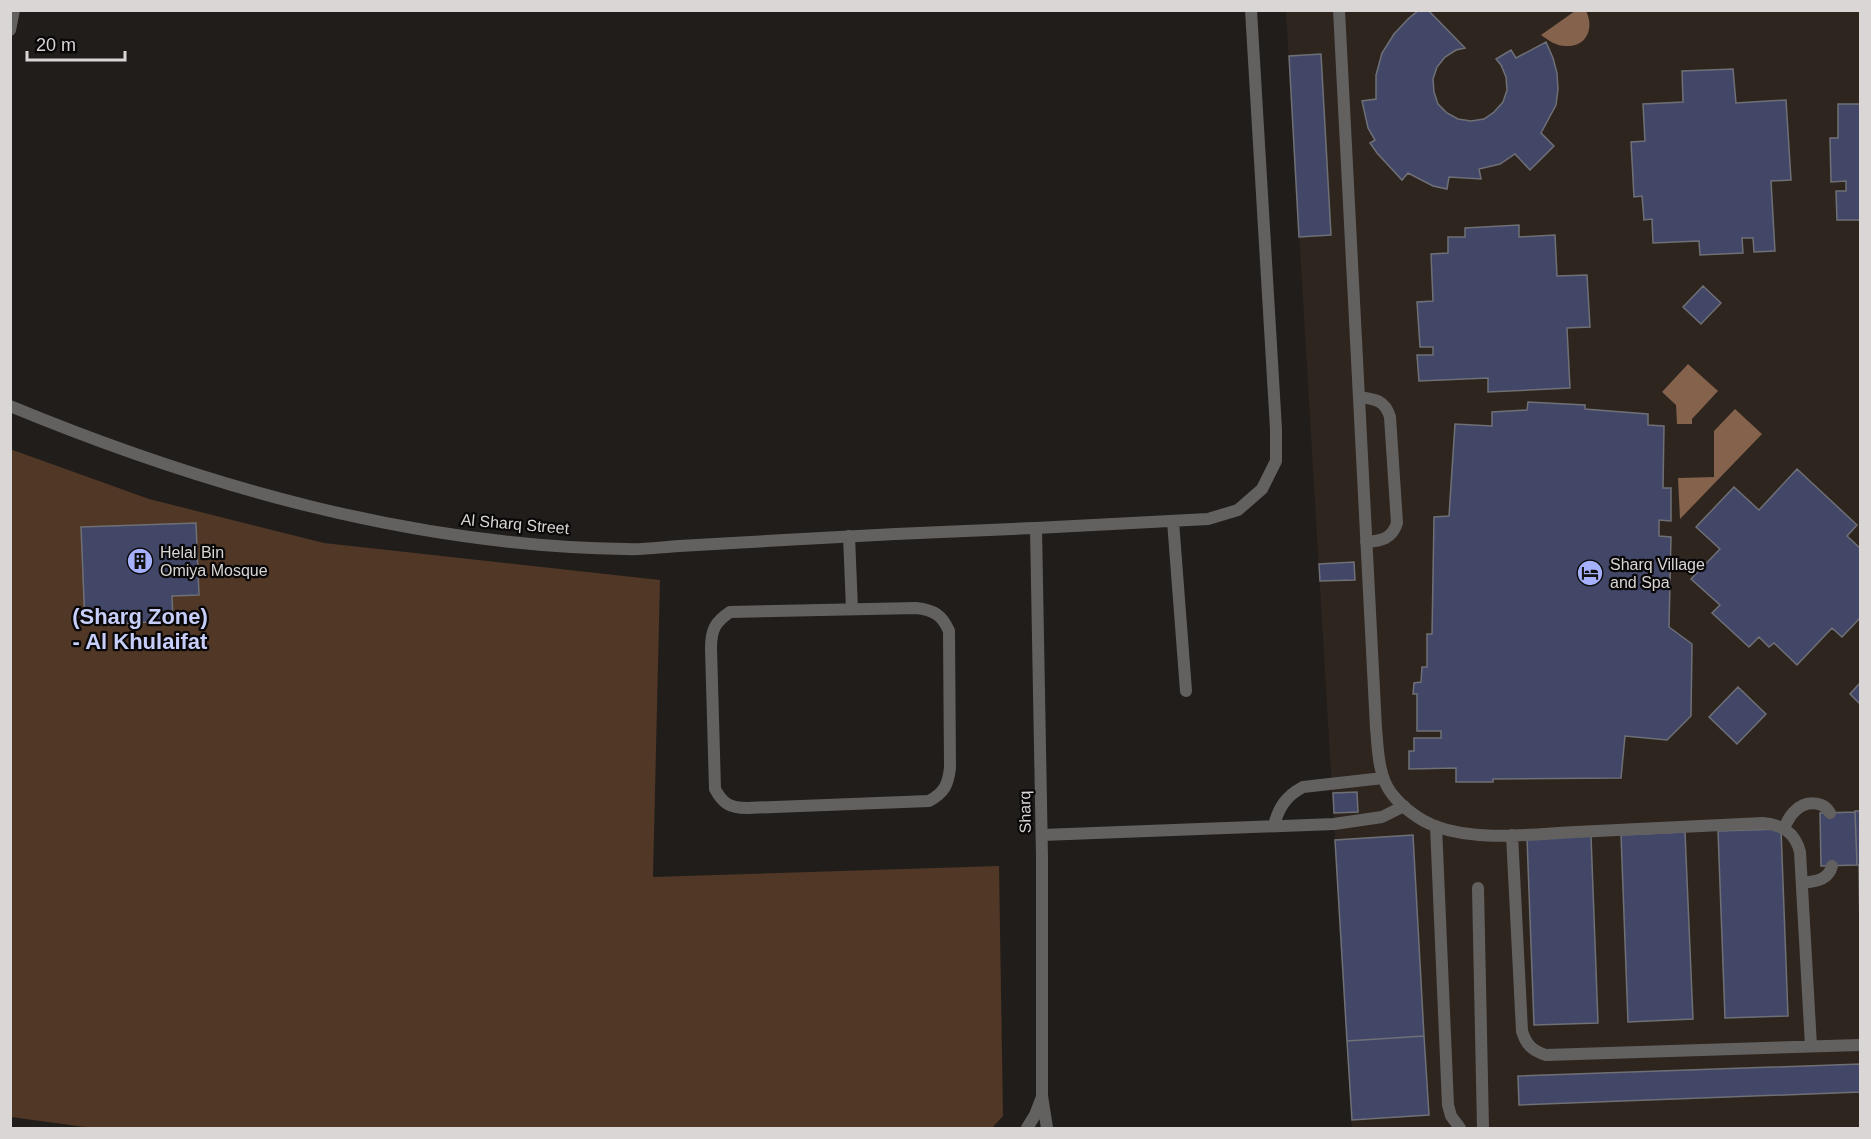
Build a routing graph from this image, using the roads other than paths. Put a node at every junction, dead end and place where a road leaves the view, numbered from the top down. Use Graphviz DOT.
graph roads {
  1 [pos="14,10"];
  2 [pos="1251,10"];
  3 [pos="1339,10"];
  4 [pos="10,30"];
  5 [pos="1359,397"];
  6 [pos="10,406"];
  7 [pos="1173,521"];
  8 [pos="1036,528"];
  9 [pos="849,536"];
  10 [pos="1366,542"];
  11 [pos="852,609"];
  12 [pos="1186,691"];
  13 [pos="1383,778"];
  14 [pos="1404,806"];
  15 [pos="1830,813"];
  16 [pos="1274,825"];
  17 [pos="1436,826"];
  18 [pos="1784,828"];
  19 [pos="1042,835"];
  20 [pos="1512,835"];
  21 [pos="1832,866"];
  22 [pos="1802,882"];
  23 [pos="1478,888"];
  24 [pos="1860,1045"];
  25 [pos="1811,1046"];
  26 [pos="1042,1096"];
  27 [pos="1027,1128"];
  28 [pos="1047,1128"];
  29 [pos="1460,1128"];
  30 [pos="1483,1128"];
  1 -- 4 [label="street"];
  2 -- 7 [label="street, Al Sharq Street"];
  3 -- 5 [label="street"];
  5 -- 10 [label="street"];
  5 -- 10 [label="street"];
  6 -- 9 [label="street, Al Sharq Street"];
  7 -- 8 [label="street, Al Sharq Street"];
  7 -- 12 [label="street"];
  8 -- 9 [label="street, Al Sharq Street"];
  8 -- 19 [label="street, Sharq"];
  9 -- 11 [label="street"];
  10 -- 13 [label="street"];
  11 -- 11 [label="street"];
  13 -- 14 [label="street"];
  13 -- 16 [label="street"];
  14 -- 16 [label="street"];
  14 -- 17 [label="street"];
  15 -- 18 [label="street"];
  16 -- 19 [label="street"];
  17 -- 20 [label="street"];
  17 -- 29 [label="street"];
  18 -- 20 [label="street"];
  18 -- 22 [label="street"];
  19 -- 26 [label="street, Sharq"];
  20 -- 25 [label="street"];
  21 -- 22 [label="street"];
  22 -- 25 [label="street"];
  23 -- 30 [label="street"];
  24 -- 25 [label="street"];
  26 -- 27 [label="street, Sharq"];
  26 -- 28 [label="street, Sharq"];
}
